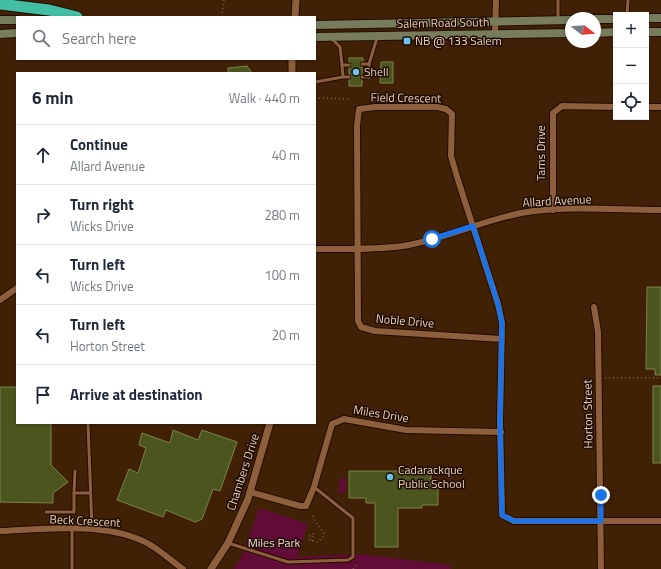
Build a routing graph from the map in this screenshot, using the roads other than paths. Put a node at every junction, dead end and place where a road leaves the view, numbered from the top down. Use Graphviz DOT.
graph roads {
  1 [pos="296,0"];
  2 [pos="496,0"];
  3 [pos="558,0"];
  4 [pos="628,0"];
  5 [pos="0,4"];
  6 [pos="627,12"];
  7 [pos="73,16"];
  8 [pos="295,16"];
  9 [pos="649,18"];
  10 [pos="661,18"];
  11 [pos="601,19"];
  12 [pos="613,19"];
  13 [pos="0,20"];
  14 [pos="16,20"];
  15 [pos="495,20"];
  16 [pos="558,20"];
  17 [pos="565,20"];
  18 [pos="316,24"];
  19 [pos="613,32"];
  20 [pos="649,32"];
  21 [pos="661,32"];
  22 [pos="16,33"];
  23 [pos="565,33"];
  24 [pos="601,33"];
  25 [pos="0,34"];
  26 [pos="495,34"];
  27 [pos="378,36"];
  28 [pos="316,37"];
  29 [pos="331,37"];
  30 [pos="292,60"];
  31 [pos="362,64"];
  32 [pos="369,64"];
  33 [pos="342,65"];
  34 [pos="349,65"];
  35 [pos="292,72"];
  36 [pos="343,77"];
  37 [pos="349,77"];
  38 [pos="362,77"];
  39 [pos="316,82"];
  40 [pos="613,107"];
  41 [pos="649,107"];
  42 [pos="661,107"];
  43 [pos="553,210"];
  44 [pos="661,210"];
  45 [pos="473,226"];
  46 [pos="316,249"];
  47 [pos="358,249"];
  48 [pos="16,289"];
  49 [pos="0,300"];
  50 [pos="594,307"];
  51 [pos="502,339"];
  52 [pos="88,424"];
  53 [pos="270,424"];
  54 [pos="501,432"];
  55 [pos="75,471"];
  56 [pos="314,487"];
  57 [pos="250,492"];
  58 [pos="74,493"];
  59 [pos="90,493"];
  60 [pos="46,512"];
  61 [pos="601,521"];
  62 [pos="661,521"];
  63 [pos="72,529"];
  64 [pos="92,530"];
  65 [pos="0,531"];
  66 [pos="228,543"];
  67 [pos="72,569"];
  68 [pos="183,569"];
  69 [pos="211,569"];
  70 [pos="601,569"];
  1 -- 8 [label="street"];
  2 -- 15 [label="street"];
  3 -- 16 [label="lane"];
  4 -- 6 [label="lane"];
  5 -- 7 [label="highway"];
  9 -- 10 [label="main road"];
  11 -- 12 [label="main road"];
  13 -- 14 [label="main road"];
  15 -- 16 [label="main road, Salem Road South"];
  15 -- 18 [label="main road, Salem Road South"];
  15 -- 26 [label="street"];
  16 -- 17 [label="main road, Salem Road South"];
  19 -- 24 [label="main road"];
  20 -- 21 [label="main road"];
  22 -- 25 [label="main road"];
  23 -- 26 [label="main road, Salem Road South"];
  26 -- 27 [label="main road, Salem Road South"];
  27 -- 29 [label="main road, Salem Road South"];
  27 -- 32 [label="lane"];
  28 -- 29 [label="main road, Salem Road South"];
  29 -- 33 [label="lane"];
  30 -- 35 [label="street"];
  31 -- 32 [label="lane"];
  32 -- 38 [label="lane"];
  33 -- 34 [label="lane"];
  33 -- 36 [label="lane"];
  36 -- 37 [label="lane"];
  36 -- 39 [label="lane"];
  40 -- 43 [label="street, Tams Drive"];
  41 -- 42 [label="street"];
  43 -- 44 [label="street, Allard Avenue"];
  43 -- 45 [label="street, Allard Avenue"];
  45 -- 47 [label="street, Allard Avenue"];
  45 -- 47 [label="street, Field Crescent"];
  45 -- 51 [label="street"];
  46 -- 47 [label="street, Allard Avenue"];
  47 -- 51 [label="street, Noble Drive"];
  48 -- 49 [label="street"];
  50 -- 61 [label="street, Horton Street"];
  51 -- 54 [label="street"];
  52 -- 59 [label="lane"];
  53 -- 57 [label="street, Chambers Drive"];
  54 -- 56 [label="street, Miles Drive"];
  54 -- 61 [label="street"];
  55 -- 58 [label="lane"];
  56 -- 57 [label="street, Miles Drive"];
  56 -- 66 [label="lane"];
  57 -- 66 [label="street, Chambers Drive"];
  58 -- 59 [label="lane"];
  58 -- 60 [label="lane"];
  59 -- 64 [label="lane"];
  61 -- 62 [label="street"];
  61 -- 70 [label="street, Horton Street"];
  63 -- 64 [label="street, Beck Crescent"];
  63 -- 65 [label="street, Beck Crescent"];
  63 -- 67 [label="lane"];
  64 -- 68 [label="street, Beck Crescent"];
  66 -- 69 [label="street, Chambers Drive"];
}
